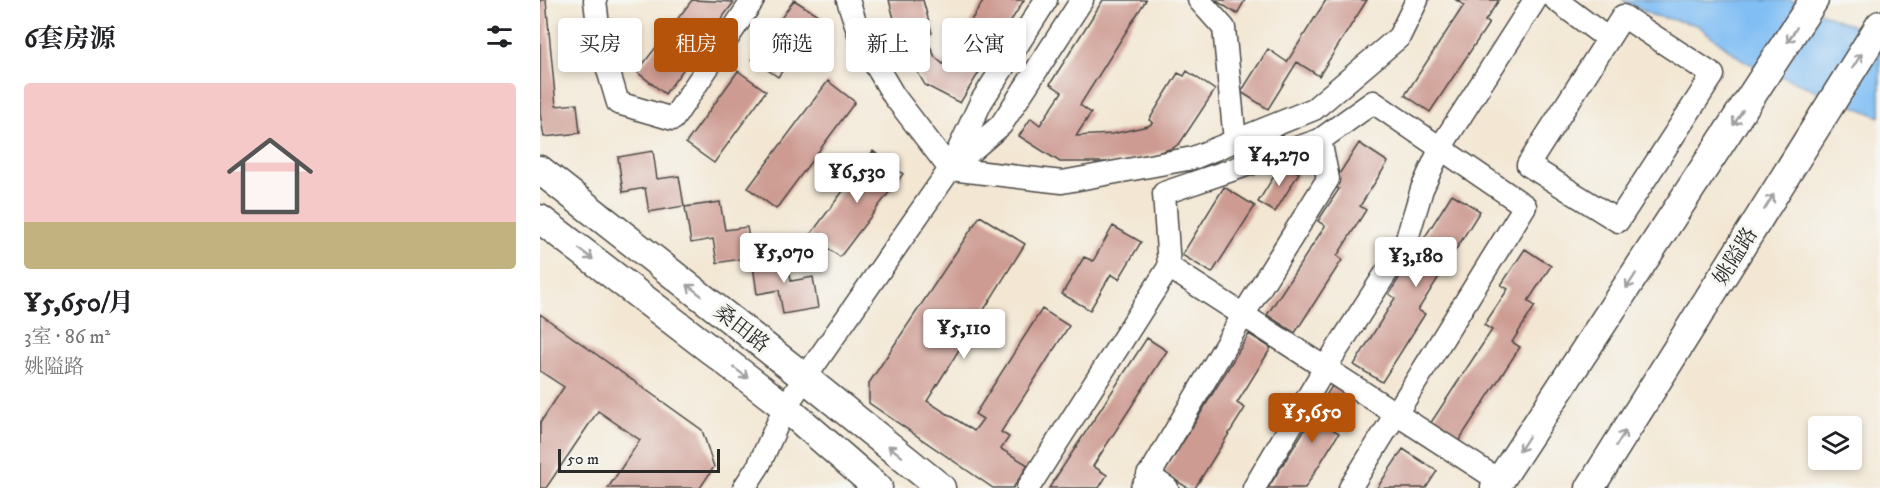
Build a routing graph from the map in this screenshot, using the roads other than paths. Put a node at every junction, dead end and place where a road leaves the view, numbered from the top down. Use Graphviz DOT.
graph roads {
  1 [pos="595,0"];
  2 [pos="753,0"];
  3 [pos="848,0"];
  4 [pos="1046,0"];
  5 [pos="1082,0"];
  6 [pos="1199,0"];
  7 [pos="1417,0"];
  8 [pos="1535,0"];
  9 [pos="1556,0"];
  10 [pos="1814,0"];
  11 [pos="1880,25"];
  12 [pos="1608,39"];
  13 [pos="1320,140"];
  14 [pos="1235,141"];
  15 [pos="1440,150"];
  16 [pos="950,169"];
  17 [pos="540,170"];
  18 [pos="540,219"];
  19 [pos="1169,267"];
  20 [pos="1244,316"];
  21 [pos="1325,368"];
  22 [pos="806,378"];
  23 [pos="785,407"];
  24 [pos="1398,415"];
  25 [pos="1145,482"];
  26 [pos="1498,484"];
  27 [pos="744,488"];
  28 [pos="879,488"];
  29 [pos="941,488"];
  30 [pos="1028,488"];
  31 [pos="1167,488"];
  32 [pos="1254,488"];
  33 [pos="1350,488"];
  34 [pos="1590,488"];
  1 -- 2 [label="street"];
  3 -- 16 [label="street"];
  4 -- 16 [label="street"];
  5 -- 16 [label="street"];
  6 -- 14 [label="street"];
  7 -- 14 [label="street"];
  8 -- 15 [label="street"];
  9 -- 12 [label="street"];
  10 -- 26 [label="main road, one-way"];
  34 -- 11 [label="main road, 姚隘路, one-way"];
  12 -- 12 [label="street"];
  13 -- 15 [label="street"];
  13 -- 19 [label="street"];
  13 -- 20 [label="street"];
  14 -- 16 [label="street"];
  15 -- 21 [label="street"];
  15 -- 24 [label="street"];
  16 -- 22 [label="street"];
  22 -- 17 [label="main road, 桑田路, one-way"];
  18 -- 23 [label="main road, 桑田路, one-way"];
  19 -- 20 [label="street"];
  19 -- 30 [label="street"];
  20 -- 21 [label="street"];
  20 -- 25 [label="street"];
  21 -- 24 [label="street"];
  21 -- 32 [label="street"];
  22 -- 23 [label="street"];
  29 -- 22 [label="main road, 桑田路, one-way"];
  23 -- 27 [label="street"];
  23 -- 28 [label="main road, 桑田路"];
  24 -- 26 [label="street"];
  24 -- 33 [label="street"];
  25 -- 31 [label="street"];
}
